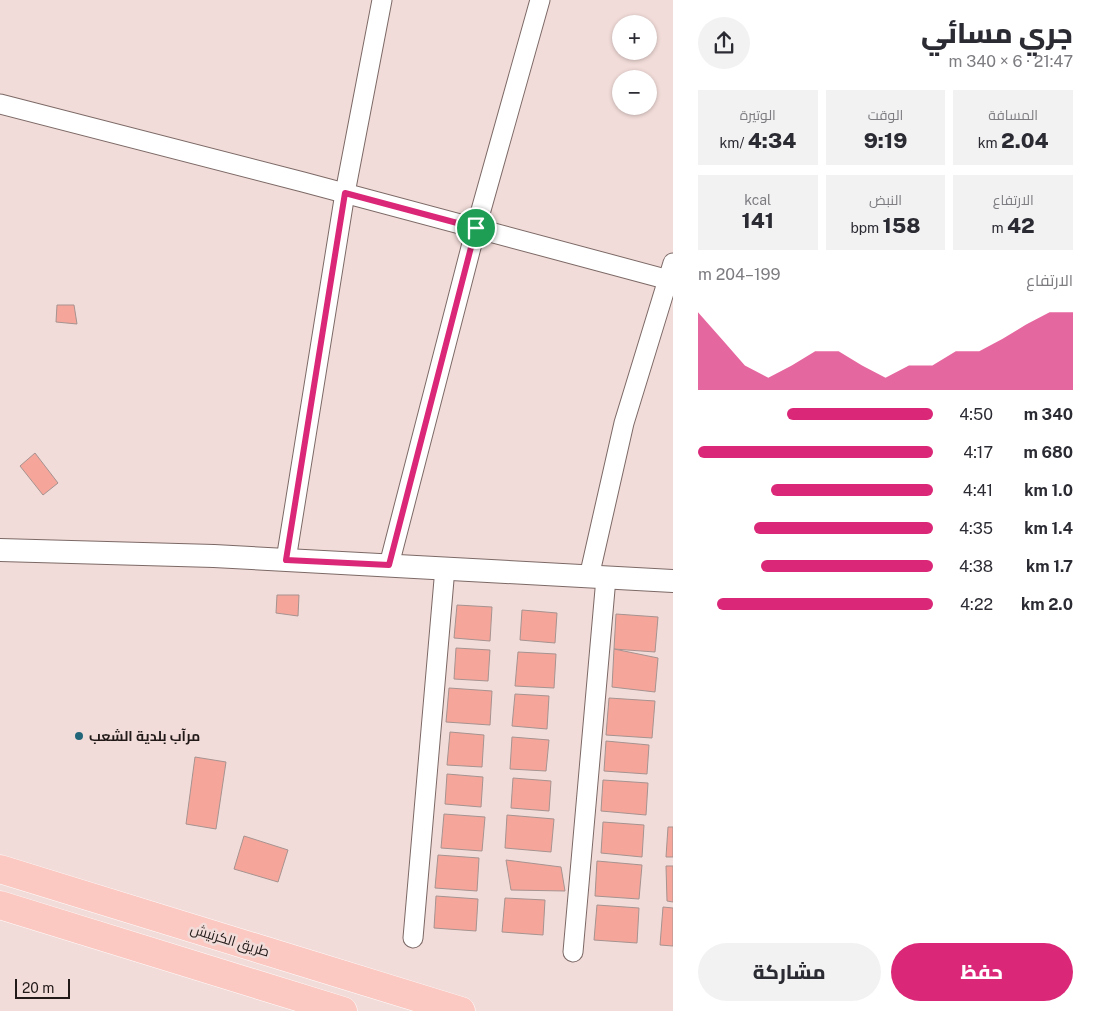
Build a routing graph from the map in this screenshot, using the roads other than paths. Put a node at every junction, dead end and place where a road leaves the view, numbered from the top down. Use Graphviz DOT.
graph roads {
  1 [pos="382,0"];
  2 [pos="540,0"];
  3 [pos="0,104"];
  4 [pos="345,193"];
  5 [pos="476,228"];
  6 [pos="671,275"];
  7 [pos="0,550"];
  8 [pos="286,560"];
  9 [pos="389,565"];
  10 [pos="445,568"];
  11 [pos="597,578"];
  12 [pos="673,581"];
  13 [pos="0,869"];
  14 [pos="0,904"];
  15 [pos="413,938"];
  16 [pos="573,952"];
  17 [pos="343,1011"];
  18 [pos="461,1011"];
  1 -- 4 [label="street"];
  2 -- 5 [label="street"];
  3 -- 4 [label="street"];
  4 -- 5 [label="street"];
  4 -- 8 [label="street"];
  5 -- 6 [label="street"];
  5 -- 9 [label="street"];
  6 -- 11 [label="street"];
  7 -- 8 [label="street"];
  8 -- 9 [label="street"];
  9 -- 10 [label="street"];
  10 -- 11 [label="street"];
  10 -- 15 [label="street"];
  11 -- 12 [label="street"];
  11 -- 16 [label="street"];
  13 -- 18 [label="main road, طريق الكرنيش"];
  14 -- 17 [label="main road"];
}
